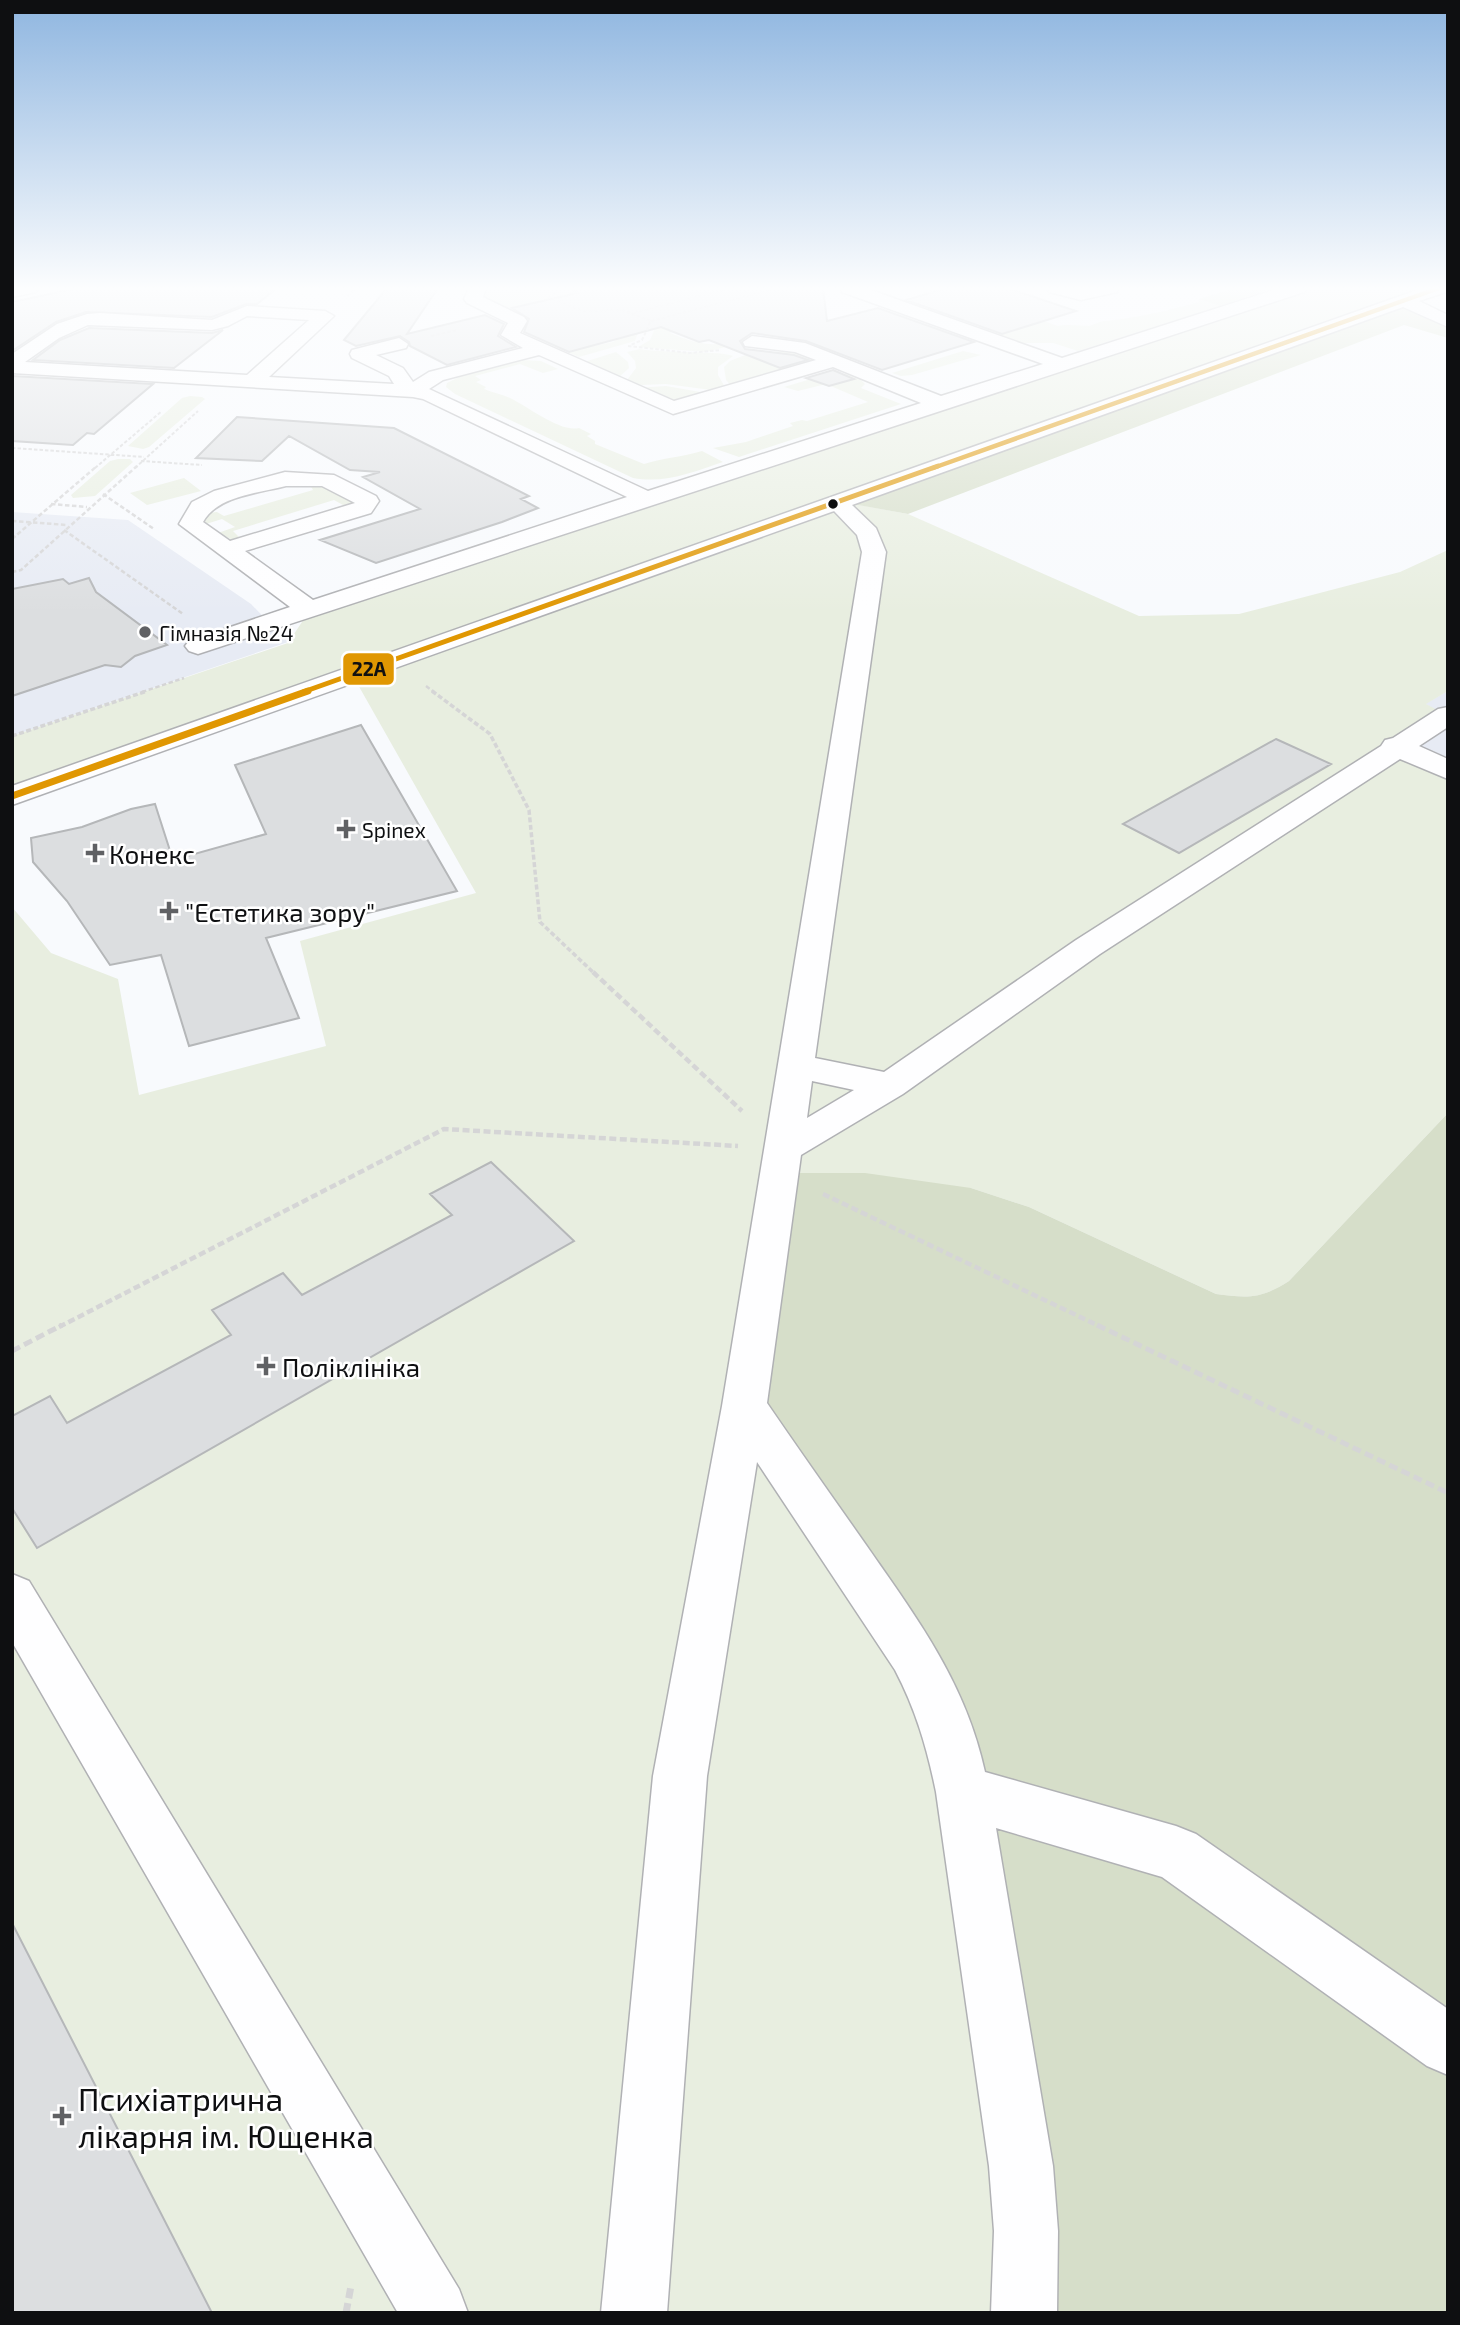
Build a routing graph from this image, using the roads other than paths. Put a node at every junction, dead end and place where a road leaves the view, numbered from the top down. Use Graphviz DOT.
graph roads {
  1 [pos="433,396"];
  2 [pos="647,396"];
  3 [pos="712,396"];
  4 [pos="925,396"];
  5 [pos="960,396"];
  6 [pos="1133,396"];
  7 [pos="940,403"];
  8 [pos="646,498"];
  9 [pos="836,501"];
  10 [pos="227,549"];
  11 [pos="310,610"];
  12 [pos="208,643"];
  13 [pos="1448,715"];
  14 [pos="1395,746"];
  15 [pos="1448,770"];
  16 [pos="12,796"];
  17 [pos="796,1066"];
  18 [pos="890,1085"];
  19 [pos="782,1161"];
  20 [pos="744,1406"];
  21 [pos="12,1596"];
  22 [pos="963,1792"];
  23 [pos="1448,2045"];
  24 [pos="435,2313"];
  25 [pos="634,2313"];
  26 [pos="1024,2313"];
  1 -- 8 [label="street"];
  2 -- 3 [label="street"];
  4 -- 7 [label="street"];
  5 -- 7 [label="street"];
  6 -- 9 [label="street"];
  7 -- 8 [label="street"];
  8 -- 11 [label="street"];
  9 -- 16 [label="street"];
  9 -- 17 [label="street"];
  10 -- 10 [label="street"];
  10 -- 11 [label="street"];
  11 -- 12 [label="street"];
  13 -- 14 [label="street"];
  14 -- 15 [label="street"];
  14 -- 18 [label="street"];
  17 -- 18 [label="street"];
  17 -- 19 [label="street"];
  18 -- 19 [label="street"];
  19 -- 20 [label="street"];
  20 -- 22 [label="street"];
  20 -- 25 [label="street"];
  21 -- 24 [label="street"];
  22 -- 23 [label="street"];
  22 -- 26 [label="street"];
}
